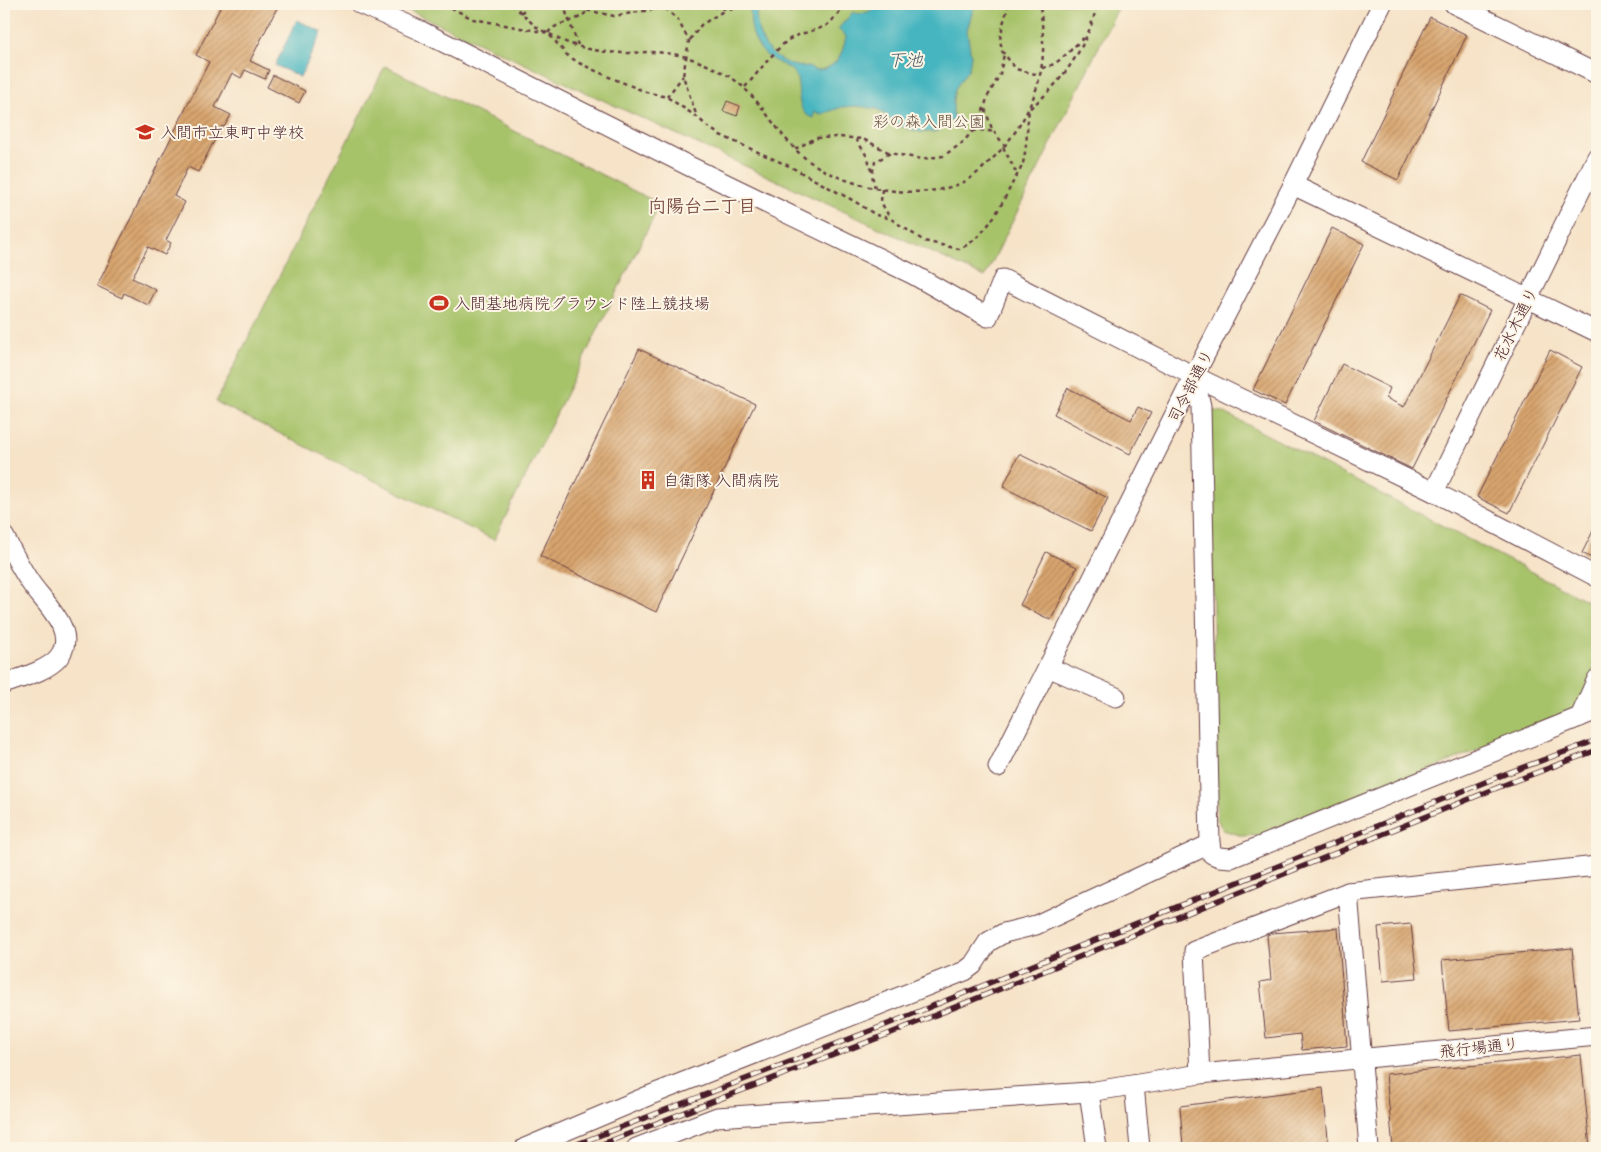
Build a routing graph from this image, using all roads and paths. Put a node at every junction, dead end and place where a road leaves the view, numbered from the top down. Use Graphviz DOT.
graph roads {
  1 [pos="360,4"];
  2 [pos="444,4"];
  3 [pos="512,4"];
  4 [pos="530,4"];
  5 [pos="563,4"];
  6 [pos="772,4"];
  7 [pos="845,4"];
  8 [pos="1009,4"];
  9 [pos="1040,4"];
  10 [pos="1097,4"];
  11 [pos="1382,4"];
  12 [pos="1454,4"];
  13 [pos="665,8"];
  14 [pos="726,9"];
  15 [pos="587,10"];
  16 [pos="520,14"];
  17 [pos="570,22"];
  18 [pos="548,33"];
  19 [pos="1086,36"];
  20 [pos="689,40"];
  21 [pos="578,46"];
  22 [pos="1004,54"];
  23 [pos="686,57"];
  24 [pos="1041,68"];
  25 [pos="1597,74"];
  26 [pos="683,76"];
  27 [pos="1040,76"];
  28 [pos="744,88"];
  29 [pos="667,97"];
  30 [pos="984,108"];
  31 [pos="1029,109"];
  32 [pos="696,117"];
  33 [pos="972,131"];
  34 [pos="994,132"];
  35 [pos="856,138"];
  36 [pos="1004,146"];
  37 [pos="795,149"];
  38 [pos="890,153"];
  39 [pos="1597,157"];
  40 [pos="1017,174"];
  41 [pos="872,175"];
  42 [pos="1293,185"];
  43 [pos="875,188"];
  44 [pos="882,189"];
  45 [pos="891,219"];
  46 [pos="1528,298"];
  47 [pos="1597,332"];
  48 [pos="1194,376"];
  49 [pos="1434,492"];
  50 [pos="4,536"];
  51 [pos="1597,577"];
  52 [pos="1048,667"];
  53 [pos="1597,679"];
  54 [pos="4,684"];
  55 [pos="1116,697"];
  56 [pos="1589,714"];
  57 [pos="998,767"];
  58 [pos="1210,844"];
  59 [pos="1597,866"];
  60 [pos="1348,892"];
  61 [pos="1597,1036"];
  62 [pos="1362,1059"];
  63 [pos="1200,1074"];
  64 [pos="1134,1085"];
  65 [pos="1089,1092"];
  66 [pos="526,1148"];
  67 [pos="636,1148"];
  68 [pos="1097,1148"];
  69 [pos="1140,1148"];
  70 [pos="1369,1148"];
  1 -- 48 [label="lane"];
  2 -- 18 [label="path"];
  3 -- 16 [label="path"];
  4 -- 16 [label="path"];
  5 -- 15 [label="path"];
  5 -- 17 [label="path"];
  6 -- 14 [label="path"];
  7 -- 28 [label="path"];
  8 -- 22 [label="path"];
  9 -- 24 [label="path"];
  10 -- 19 [label="path"];
  11 -- 42 [label="lane, 司令部通り"];
  12 -- 25 [label="lane"];
  13 -- 14 [label="path"];
  13 -- 15 [label="path"];
  13 -- 20 [label="path"];
  14 -- 20 [label="path"];
  15 -- 17 [label="path"];
  16 -- 18 [label="path"];
  17 -- 18 [label="path"];
  17 -- 21 [label="path"];
  18 -- 21 [label="path"];
  18 -- 29 [label="path"];
  19 -- 24 [label="path"];
  19 -- 31 [label="path"];
  20 -- 23 [label="path"];
  21 -- 23 [label="path"];
  22 -- 27 [label="path"];
  22 -- 30 [label="path"];
  23 -- 26 [label="path"];
  23 -- 28 [label="path"];
  24 -- 27 [label="path"];
  26 -- 29 [label="path"];
  26 -- 32 [label="path"];
  27 -- 31 [label="path"];
  28 -- 37 [label="path"];
  29 -- 32 [label="path"];
  30 -- 33 [label="path"];
  30 -- 34 [label="path"];
  31 -- 36 [label="path"];
  31 -- 40 [label="path"];
  32 -- 45 [label="path"];
  33 -- 34 [label="path"];
  33 -- 38 [label="path"];
  34 -- 36 [label="path"];
  35 -- 37 [label="path"];
  35 -- 38 [label="path"];
  35 -- 41 [label="path"];
  36 -- 40 [label="path"];
  36 -- 44 [label="path"];
  37 -- 43 [label="path"];
  38 -- 41 [label="path"];
  39 -- 46 [label="lane, 花水木通り"];
  40 -- 45 [label="path"];
  41 -- 43 [label="path"];
  42 -- 46 [label="lane"];
  42 -- 48 [label="lane, 司令部通り"];
  43 -- 44 [label="path"];
  44 -- 45 [label="path"];
  46 -- 47 [label="lane"];
  46 -- 49 [label="lane, 花水木通り"];
  48 -- 49 [label="lane"];
  48 -- 52 [label="lane, 司令部通り"];
  48 -- 58 [label="lane"];
  49 -- 51 [label="lane"];
  50 -- 54 [label="lane"];
  52 -- 55 [label="lane"];
  52 -- 57 [label="lane, 司令部通り"];
  53 -- 56 [label="lane"];
  56 -- 58 [label="lane"];
  58 -- 66 [label="lane"];
  59 -- 60 [label="lane"];
  60 -- 62 [label="lane"];
  60 -- 63 [label="lane"];
  61 -- 62 [label="lane, 飛行場通り"];
  62 -- 63 [label="lane, 飛行場通り"];
  62 -- 70 [label="lane"];
  63 -- 64 [label="lane, 飛行場通り"];
  64 -- 65 [label="lane, 飛行場通り"];
  64 -- 69 [label="lane"];
  65 -- 67 [label="lane, 飛行場通り"];
  65 -- 68 [label="lane"];
}
